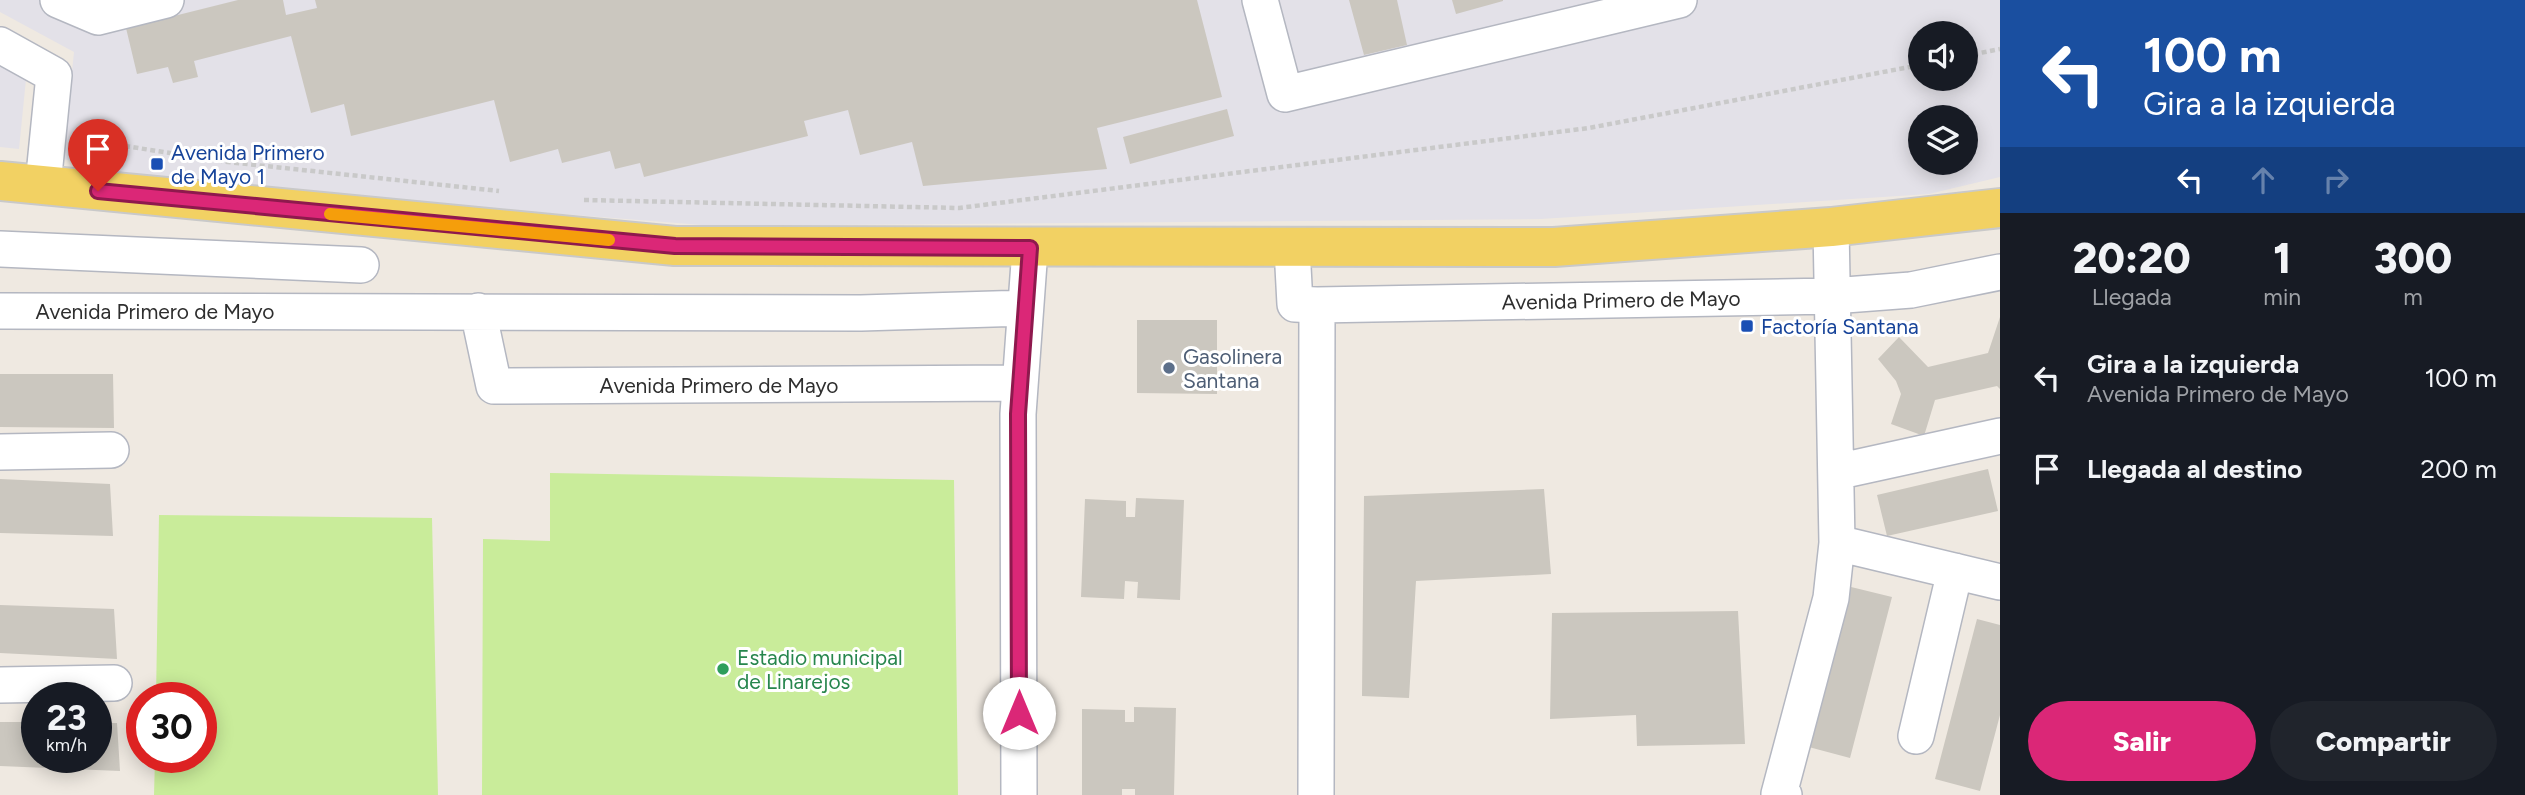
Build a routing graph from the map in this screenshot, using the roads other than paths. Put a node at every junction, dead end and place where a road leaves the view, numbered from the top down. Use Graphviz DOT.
graph roads {
  1 [pos="58,0"];
  2 [pos="166,0"];
  3 [pos="1260,0"];
  4 [pos="1679,0"];
  5 [pos="0,45"];
  6 [pos="0,181"];
  7 [pos="43,186"];
  8 [pos="2000,208"];
  9 [pos="362,217"];
  10 [pos="1831,227"];
  11 [pos="1030,248"];
  12 [pos="1292,248"];
  13 [pos="0,249"];
  14 [pos="361,265"];
  15 [pos="2000,272"];
  16 [pos="1832,296"];
  17 [pos="1317,305"];
  18 [pos="1026,308"];
  19 [pos="0,311"];
  20 [pos="359,311"];
  21 [pos="478,311"];
  22 [pos="1020,383"];
  23 [pos="2000,436"];
  24 [pos="111,450"];
  25 [pos="0,452"];
  26 [pos="1836,472"];
  27 [pos="1837,543"];
  28 [pos="1955,571"];
  29 [pos="2000,582"];
  30 [pos="114,683"];
  31 [pos="0,685"];
  32 [pos="1916,736"];
  33 [pos="1781,794"];
  34 [pos="1019,795"];
  35 [pos="1316,795"];
  1 -- 2 [label="street"];
  3 -- 4 [label="street"];
  5 -- 7 [label="street"];
  6 -- 7 [label="main road"];
  7 -- 9 [label="main road"];
  8 -- 10 [label="main road"];
  9 -- 11 [label="main road"];
  9 -- 14 [label="street"];
  10 -- 12 [label="main road"];
  10 -- 16 [label="street"];
  11 -- 12 [label="main road"];
  11 -- 18 [label="street"];
  12 -- 17 [label="street"];
  13 -- 14 [label="street"];
  14 -- 20 [label="street"];
  15 -- 16 [label="street, Avenida Primero de Mayo"];
  16 -- 17 [label="street, Avenida Primero de Mayo"];
  16 -- 26 [label="street"];
  17 -- 35 [label="street"];
  18 -- 21 [label="street, Avenida Primero de Mayo"];
  18 -- 22 [label="street"];
  19 -- 20 [label="street, Avenida Primero de Mayo"];
  20 -- 21 [label="street, Avenida Primero de Mayo"];
  21 -- 22 [label="street, Avenida Primero de Mayo"];
  22 -- 34 [label="street"];
  23 -- 26 [label="street"];
  24 -- 25 [label="street"];
  26 -- 27 [label="street"];
  27 -- 28 [label="street"];
  27 -- 33 [label="street"];
  28 -- 29 [label="street"];
  28 -- 32 [label="street"];
  30 -- 31 [label="street"];
}
